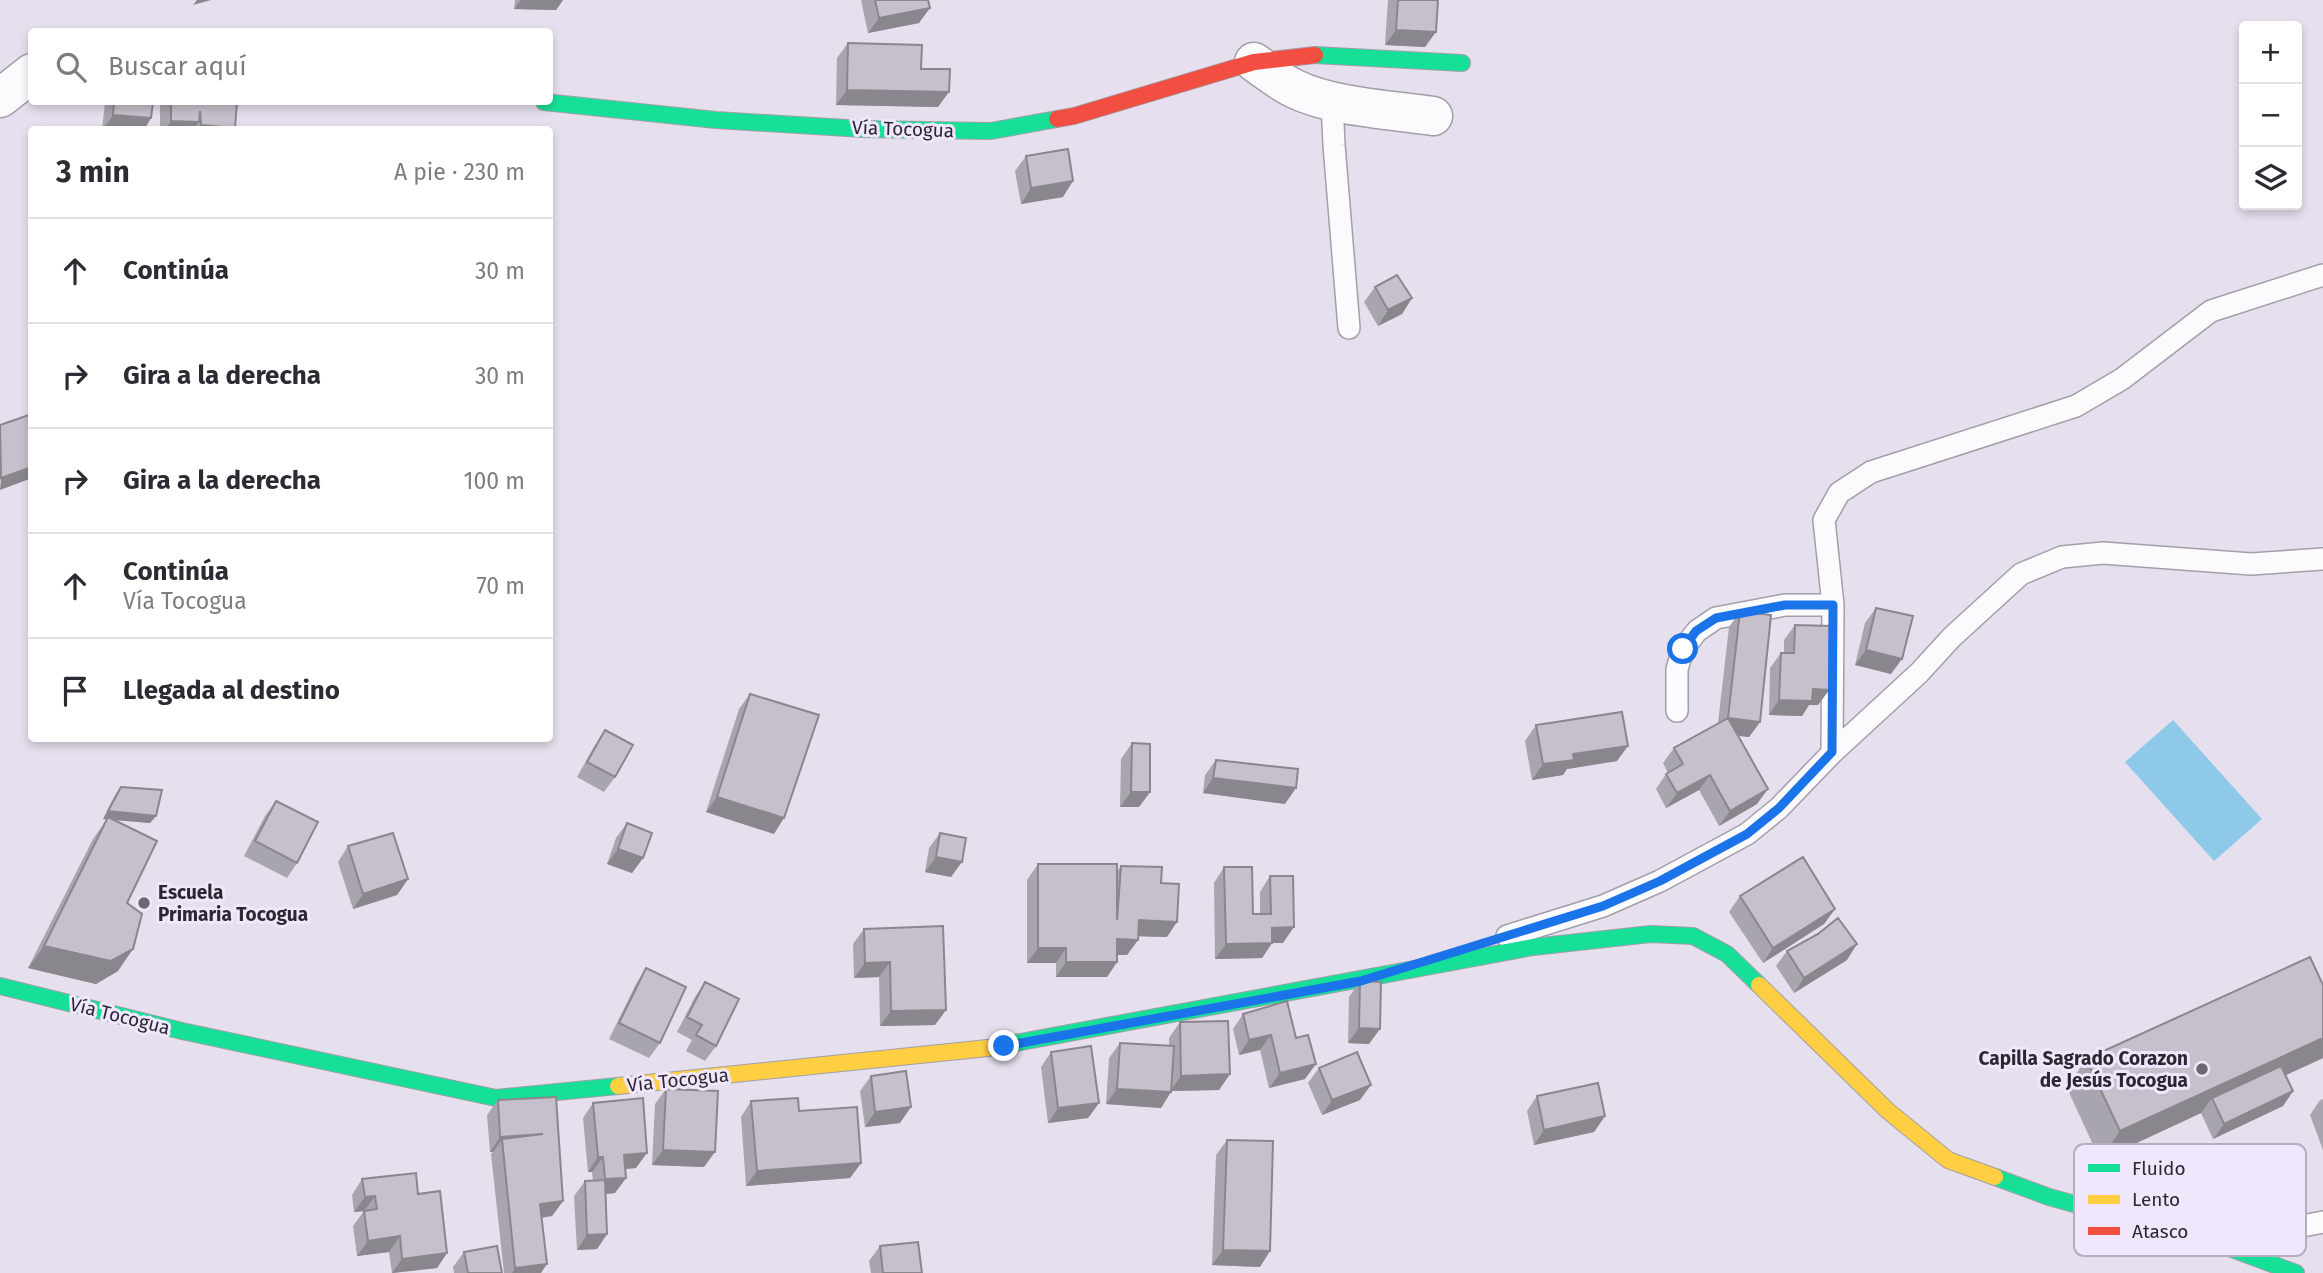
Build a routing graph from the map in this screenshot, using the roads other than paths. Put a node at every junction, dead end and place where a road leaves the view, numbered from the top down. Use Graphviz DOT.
graph roads {
  1 [pos="1254,62"];
  2 [pos="1462,63"];
  3 [pos="0,71"];
  4 [pos="28,71"];
  5 [pos="28,74"];
  6 [pos="0,98"];
  7 [pos="1332,101"];
  8 [pos="553,103"];
  9 [pos="1433,116"];
  10 [pos="2323,275"];
  11 [pos="1349,328"];
  12 [pos="2323,559"];
  13 [pos="1833,605"];
  14 [pos="1677,711"];
  15 [pos="1832,752"];
  16 [pos="1361,981"];
  17 [pos="0,986"];
  18 [pos="2074,1204"];
  19 [pos="2251,1256"];
  20 [pos="2296,1273"];
  1 -- 2 [label="street, Vía Tocogua"];
  1 -- 7 [label="street"];
  1 -- 8 [label="street, Vía Tocogua"];
  3 -- 4 [label="street"];
  5 -- 6 [label="street"];
  7 -- 9 [label="street"];
  7 -- 11 [label="lane"];
  10 -- 13 [label="lane"];
  12 -- 15 [label="lane"];
  13 -- 14 [label="lane"];
  13 -- 15 [label="lane"];
  15 -- 16 [label="lane"];
  16 -- 17 [label="street, Vía Tocogua"];
  16 -- 18 [label="street, Vía Tocogua"];
  19 -- 20 [label="street, Vía Tocogua"];
}
